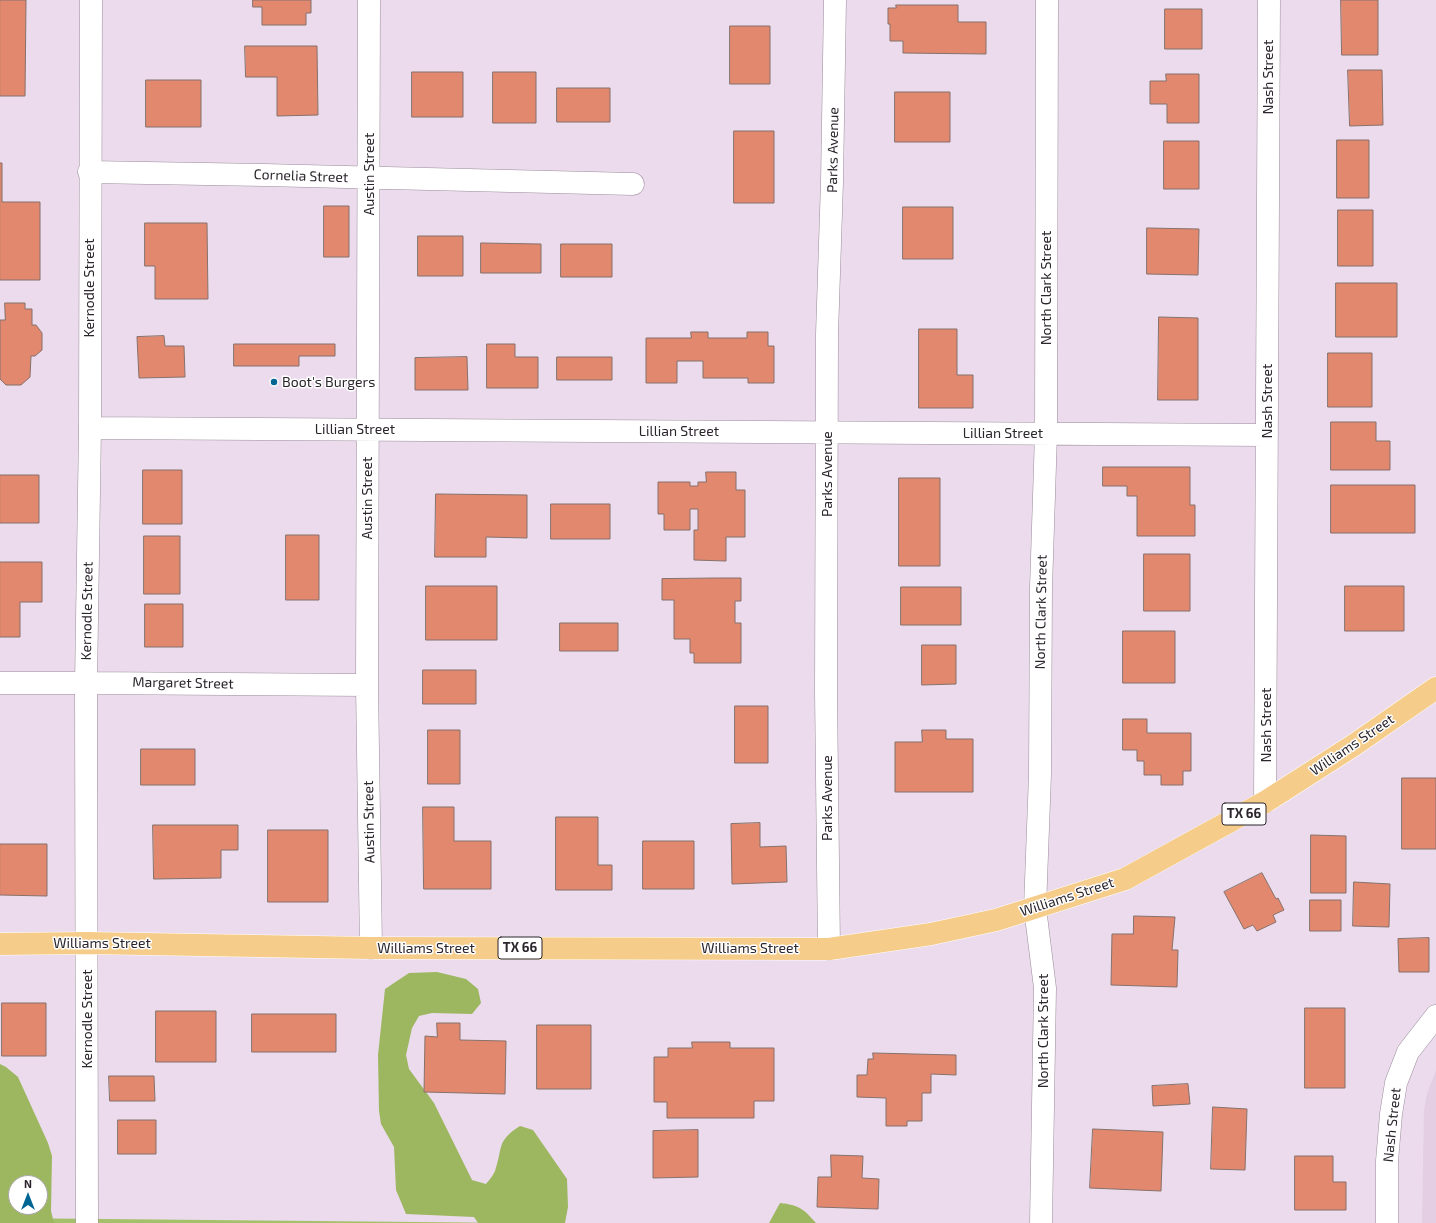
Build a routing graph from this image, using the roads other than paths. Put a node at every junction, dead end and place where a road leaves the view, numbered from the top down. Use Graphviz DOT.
graph roads {
  1 [pos="91,0"];
  2 [pos="369,0"];
  3 [pos="835,0"];
  4 [pos="1047,0"];
  5 [pos="1269,0"];
  6 [pos="89,172"];
  7 [pos="369,178"];
  8 [pos="633,184"];
  9 [pos="90,428"];
  10 [pos="367,429"];
  11 [pos="828,432"];
  12 [pos="1046,434"];
  13 [pos="1268,435"];
  14 [pos="0,683"];
  15 [pos="86,683"];
  16 [pos="367,685"];
  17 [pos="1436,688"];
  18 [pos="1265,802"];
  19 [pos="1035,908"];
  20 [pos="87,943"];
  21 [pos="0,944"];
  22 [pos="371,948"];
  23 [pos="829,948"];
  24 [pos="1436,1016"];
  25 [pos="87,1223"];
  26 [pos="1041,1223"];
  27 [pos="1387,1223"];
  1 -- 6 [label="street, Kernodle Street"];
  2 -- 7 [label="street, Austin Street"];
  3 -- 11 [label="street, Parks Avenue"];
  4 -- 12 [label="street, North Clark Street"];
  5 -- 13 [label="street, Nash Street"];
  6 -- 7 [label="street, Cornelia Street"];
  6 -- 9 [label="street, Kernodle Street"];
  7 -- 8 [label="street, Cornelia Street"];
  7 -- 10 [label="street, Austin Street"];
  9 -- 10 [label="street, Lillian Street"];
  9 -- 15 [label="street, Kernodle Street"];
  10 -- 11 [label="street, Lillian Street"];
  10 -- 16 [label="street, Austin Street"];
  11 -- 12 [label="street, Lillian Street"];
  11 -- 23 [label="street, Parks Avenue"];
  12 -- 13 [label="street, Lillian Street"];
  12 -- 19 [label="street, North Clark Street"];
  13 -- 18 [label="street, Nash Street"];
  14 -- 15 [label="street, Margaret Street"];
  15 -- 16 [label="street, Margaret Street"];
  15 -- 20 [label="street, Kernodle Street"];
  16 -- 22 [label="street, Austin Street"];
  17 -- 18 [label="main road, Williams Street / TX 66"];
  18 -- 19 [label="main road, Williams Street / TX 66"];
  19 -- 23 [label="main road, Williams Street / TX 66"];
  19 -- 26 [label="street, North Clark Street"];
  20 -- 21 [label="main road, Williams Street / TX 66"];
  20 -- 22 [label="main road, Williams Street / TX 66"];
  20 -- 25 [label="street, Kernodle Street"];
  22 -- 23 [label="main road, Williams Street / TX 66"];
  24 -- 27 [label="street, Nash Street"];
}
